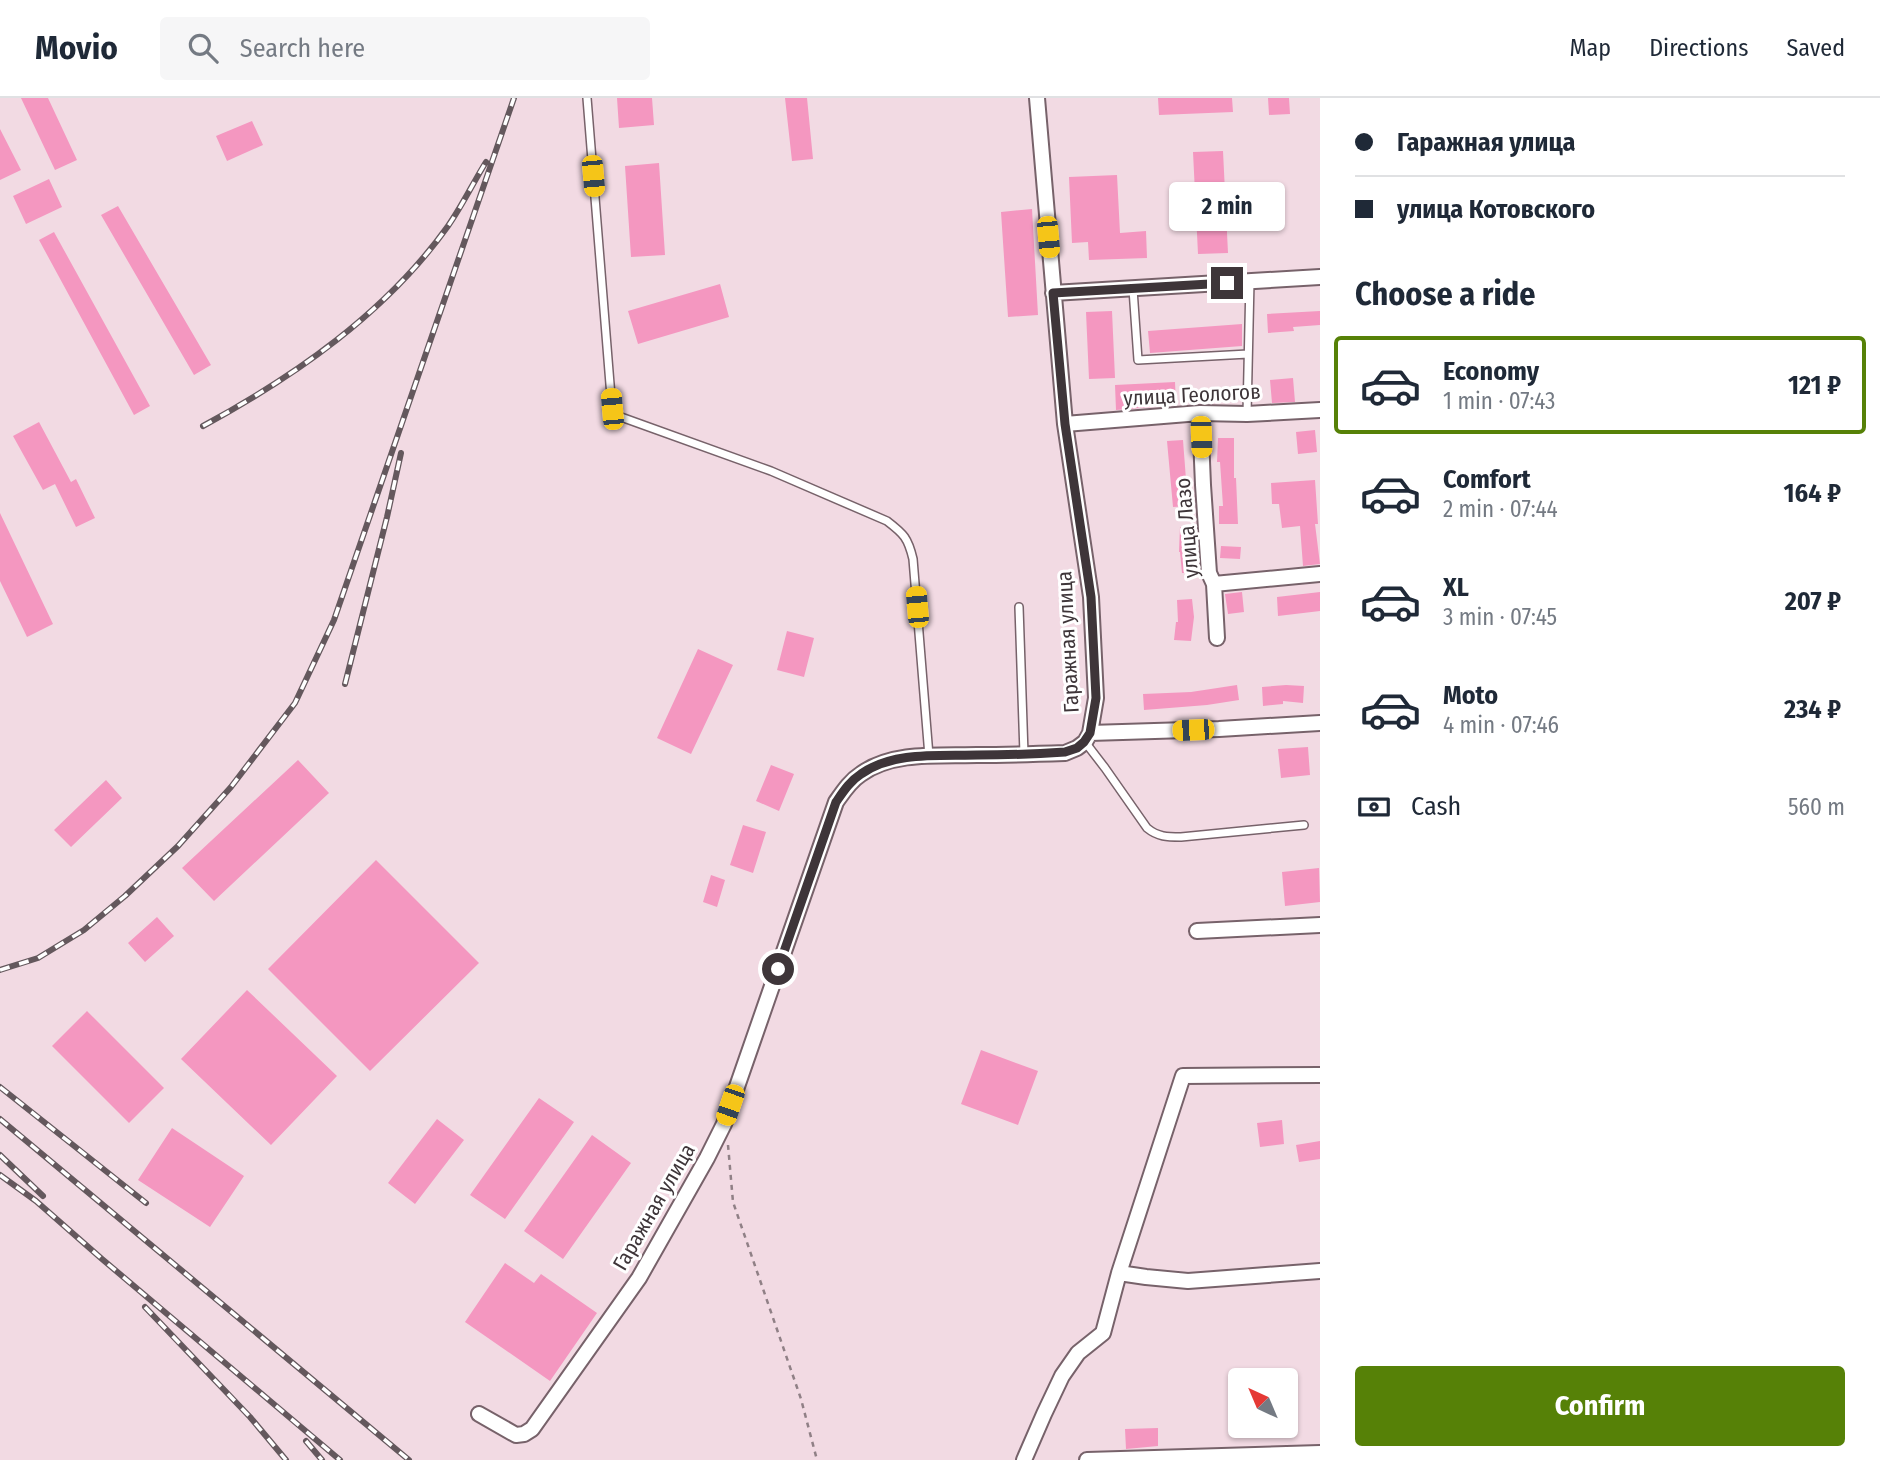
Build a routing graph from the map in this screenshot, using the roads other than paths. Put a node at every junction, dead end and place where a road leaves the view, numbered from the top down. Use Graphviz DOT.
graph roads {
  1 [pos="587,98"];
  2 [pos="1037,98"];
  3 [pos="1320,277"];
  4 [pos="1250,281"];
  5 [pos="1133,288"];
  6 [pos="1053,293"];
  7 [pos="1248,354"];
  8 [pos="1320,410"];
  9 [pos="1200,413"];
  10 [pos="1247,414"];
  11 [pos="1065,424"];
  12 [pos="1320,574"];
  13 [pos="1214,584"];
  14 [pos="1019,607"];
  15 [pos="1217,638"];
  16 [pos="1320,723"];
  17 [pos="1087,737"];
  18 [pos="1024,754"];
  19 [pos="929,756"];
  20 [pos="1304,825"];
  21 [pos="1320,925"];
  22 [pos="1197,930"];
  23 [pos="1320,1075"];
  24 [pos="1320,1271"];
  25 [pos="1119,1273"];
  26 [pos="478,1414"];
  27 [pos="1320,1453"];
  28 [pos="1299,1457"];
  29 [pos="1024,1460"];
  30 [pos="1087,1460"];
  1 -- 19 [label="lane"];
  2 -- 6 [label="street, Гаражная улица"];
  3 -- 4 [label="street"];
  4 -- 5 [label="street"];
  4 -- 7 [label="lane"];
  5 -- 6 [label="street"];
  5 -- 7 [label="lane"];
  6 -- 11 [label="street, Гаражная улица"];
  7 -- 10 [label="lane"];
  8 -- 10 [label="street, улица Геологов"];
  9 -- 10 [label="street, улица Геологов"];
  9 -- 11 [label="street, улица Геологов"];
  9 -- 13 [label="street, улица Лазо"];
  11 -- 17 [label="street, Гаражная улица"];
  12 -- 13 [label="street"];
  13 -- 15 [label="street, улица Лазо"];
  14 -- 18 [label="lane"];
  16 -- 17 [label="street"];
  17 -- 18 [label="street, Гаражная улица"];
  17 -- 20 [label="lane"];
  18 -- 19 [label="street, Гаражная улица"];
  19 -- 26 [label="street, Гаражная улица"];
  21 -- 22 [label="street"];
  23 -- 25 [label="street"];
  24 -- 25 [label="street"];
  25 -- 29 [label="street"];
  27 -- 28 [label="street"];
  28 -- 30 [label="street"];
}
